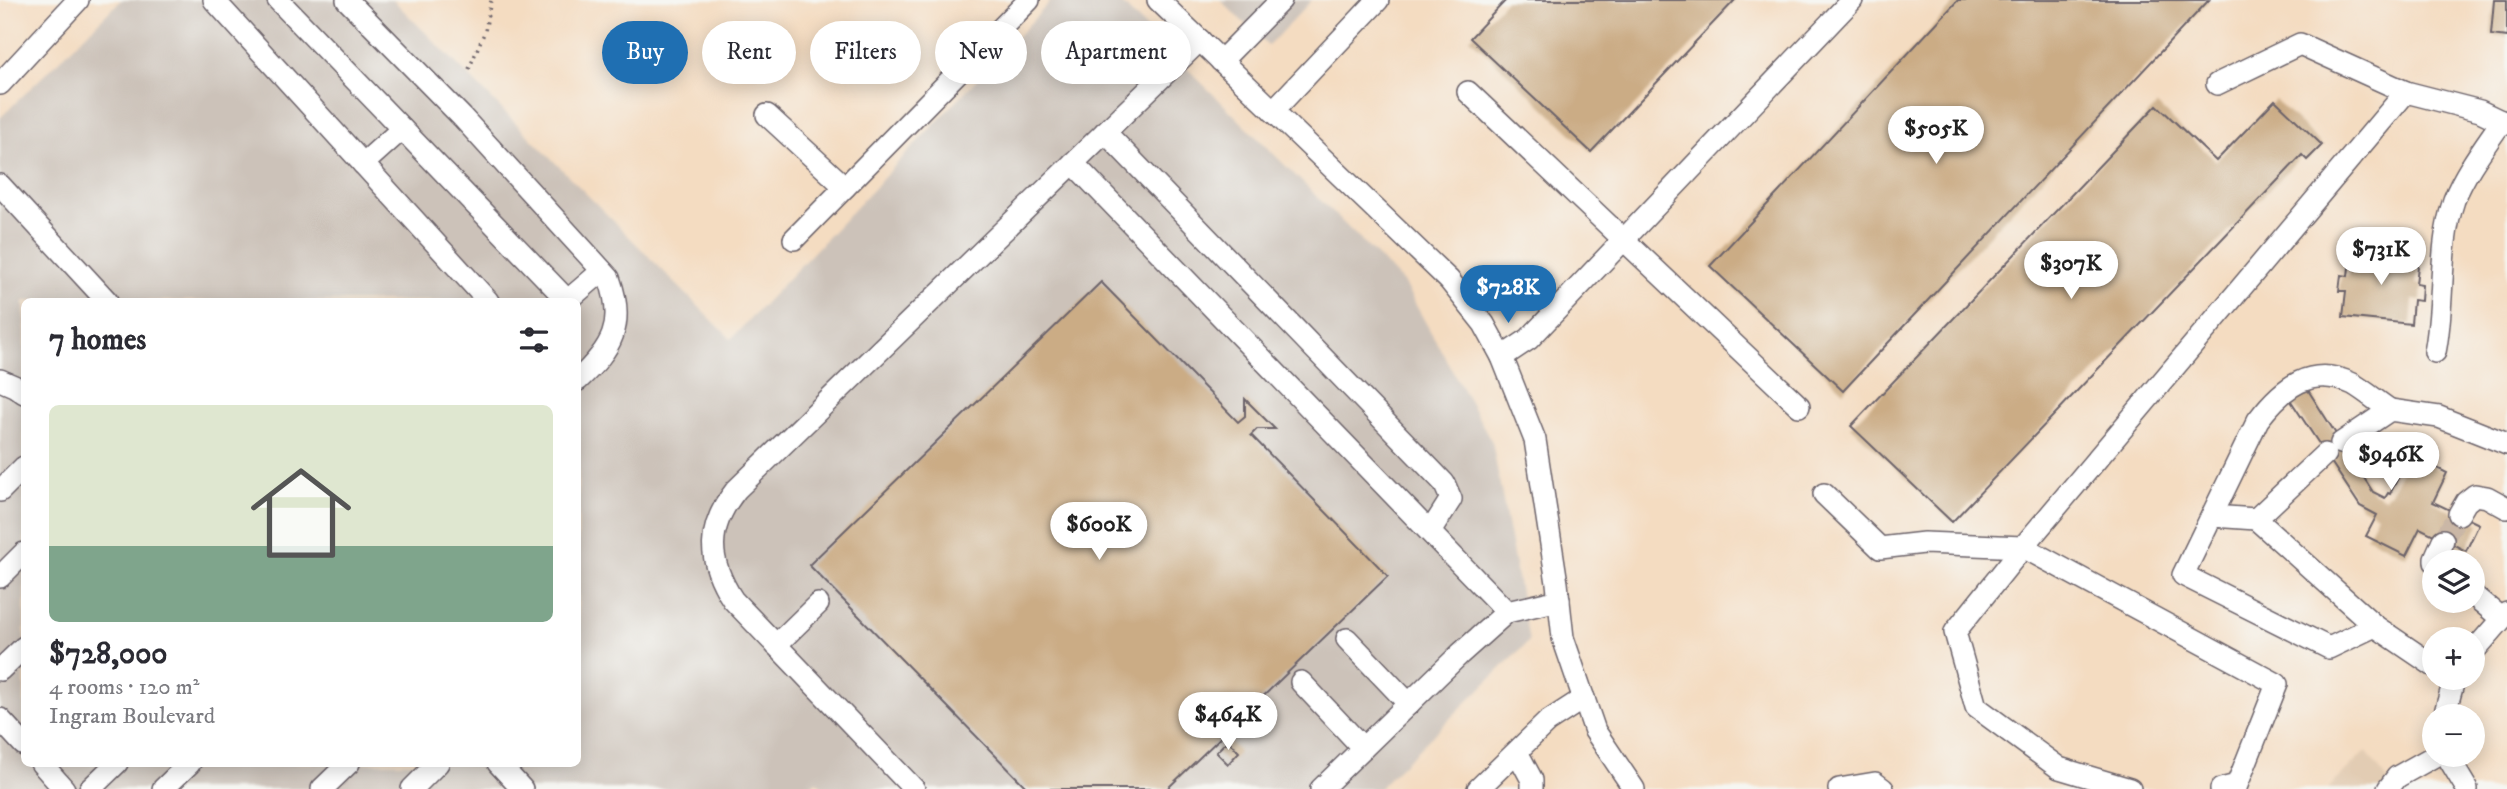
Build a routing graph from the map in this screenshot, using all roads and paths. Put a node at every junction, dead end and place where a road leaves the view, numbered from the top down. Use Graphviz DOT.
graph roads {
  1 [pos="78,0"];
  2 [pos="214,0"];
  3 [pos="278,0"];
  4 [pos="347,0"];
  5 [pos="491,0"];
  6 [pos="1029,0"];
  7 [pos="1158,0"];
  8 [pos="1378,0"];
  9 [pos="1852,0"];
  10 [pos="1273,3"];
  11 [pos="1200,40"];
  12 [pos="1221,61"];
  13 [pos="469,69"];
  14 [pos="0,84"];
  15 [pos="2217,84"];
  16 [pos="1468,92"];
  17 [pos="2406,92"];
  18 [pos="1273,111"];
  19 [pos="767,115"];
  20 [pos="2504,122"];
  21 [pos="402,129"];
  22 [pos="1105,132"];
  23 [pos="1073,163"];
  24 [pos="363,164"];
  25 [pos="0,185"];
  26 [pos="845,187"];
  27 [pos="794,239"];
  28 [pos="1624,241"];
  29 [pos="602,271"];
  30 [pos="104,298"];
  31 [pos="485,298"];
  32 [pos="565,298"];
  33 [pos="571,298"];
  34 [pos="2435,352"];
  35 [pos="1502,357"];
  36 [pos="581,377"];
  37 [pos="0,380"];
  38 [pos="21,391"];
  39 [pos="1799,406"];
  40 [pos="2390,410"];
  41 [pos="2507,444"];
  42 [pos="21,470"];
  43 [pos="0,491"];
  44 [pos="1824,494"];
  45 [pos="2507,508"];
  46 [pos="2459,514"];
  47 [pos="2213,516"];
  48 [pos="2256,519"];
  49 [pos="1430,532"];
  50 [pos="2443,540"];
  51 [pos="2023,547"];
  52 [pos="2439,550"];
  53 [pos="21,556"];
  54 [pos="0,577"];
  55 [pos="1559,600"];
  56 [pos="2485,603"];
  57 [pos="818,604"];
  58 [pos="1507,612"];
  59 [pos="2504,616"];
  60 [pos="2375,626"];
  61 [pos="2485,638"];
  62 [pos="1347,639"];
  63 [pos="776,645"];
  64 [pos="21,650"];
  65 [pos="2422,658"];
  66 [pos="0,670"];
  67 [pos="1301,682"];
  68 [pos="1584,698"];
  69 [pos="1409,704"];
  70 [pos="0,719"];
  71 [pos="21,742"];
  72 [pos="1363,748"];
  73 [pos="1517,752"];
  74 [pos="2422,763"];
  75 [pos="45,767"];
  76 [pos="113,767"];
  77 [pos="186,767"];
  78 [pos="345,767"];
  79 [pos="435,767"];
  80 [pos="501,767"];
  81 [pos="2454,767"];
  82 [pos="518,787"];
  83 [pos="64,789"];
  84 [pos="90,789"];
  85 [pos="163,789"];
  86 [pos="321,789"];
  87 [pos="412,789"];
  88 [pos="914,789"];
  89 [pos="1321,789"];
  90 [pos="1478,789"];
  91 [pos="1532,789"];
  92 [pos="1634,789"];
  93 [pos="1839,789"];
  94 [pos="1882,789"];
  95 [pos="2130,789"];
  96 [pos="2221,789"];
  97 [pos="2388,789"];
  98 [pos="2467,789"];
  1 -- 14 [label="street"];
  2 -- 24 [label="street"];
  3 -- 21 [label="street"];
  4 -- 29 [label="street"];
  5 -- 13 [label="path"];
  6 -- 26 [label="street"];
  7 -- 11 [label="street"];
  8 -- 18 [label="street"];
  9 -- 28 [label="street"];
  10 -- 12 [label="street"];
  11 -- 12 [label="street"];
  11 -- 22 [label="street"];
  12 -- 18 [label="street"];
  15 -- 17 [label="street"];
  16 -- 28 [label="street"];
  17 -- 20 [label="street"];
  17 -- 51 [label="street"];
  18 -- 35 [label="street"];
  19 -- 26 [label="street"];
  20 -- 34 [label="street"];
  21 -- 24 [label="street"];
  21 -- 32 [label="street"];
  22 -- 23 [label="street"];
  22 -- 49 [label="street"];
  23 -- 49 [label="street"];
  23 -- 63 [label="street"];
  24 -- 31 [label="street"];
  25 -- 30 [label="street"];
  26 -- 27 [label="street"];
  28 -- 35 [label="street"];
  28 -- 39 [label="street"];
  29 -- 33 [label="street"];
  29 -- 36 [label="street"];
  35 -- 55 [label="street"];
  37 -- 38 [label="street"];
  40 -- 41 [label="street"];
  40 -- 47 [label="street"];
  40 -- 48 [label="street"];
  42 -- 43 [label="street"];
  44 -- 51 [label="street"];
  45 -- 46 [label="street"];
  47 -- 48 [label="street"];
  47 -- 60 [label="street"];
  48 -- 60 [label="street"];
  49 -- 58 [label="street"];
  50 -- 52 [label="street"];
  51 -- 95 [label="street"];
  51 -- 96 [label="street"];
  53 -- 54 [label="street"];
  55 -- 58 [label="street"];
  55 -- 68 [label="street"];
  56 -- 59 [label="street"];
  57 -- 63 [label="street"];
  58 -- 69 [label="street"];
  59 -- 61 [label="street"];
  60 -- 65 [label="street"];
  62 -- 69 [label="street"];
  63 -- 88 [label="street"];
  64 -- 66 [label="street"];
  67 -- 72 [label="street"];
  68 -- 73 [label="street"];
  68 -- 92 [label="street"];
  69 -- 72 [label="street"];
  70 -- 71 [label="street"];
  72 -- 89 [label="street"];
  73 -- 90 [label="street"];
  73 -- 91 [label="street"];
  74 -- 97 [label="street"];
  75 -- 83 [label="street"];
  76 -- 84 [label="street"];
  77 -- 85 [label="street"];
  78 -- 86 [label="street"];
  79 -- 87 [label="street"];
  80 -- 82 [label="street"];
  81 -- 98 [label="street"];
  93 -- 94 [label="street"];
}
